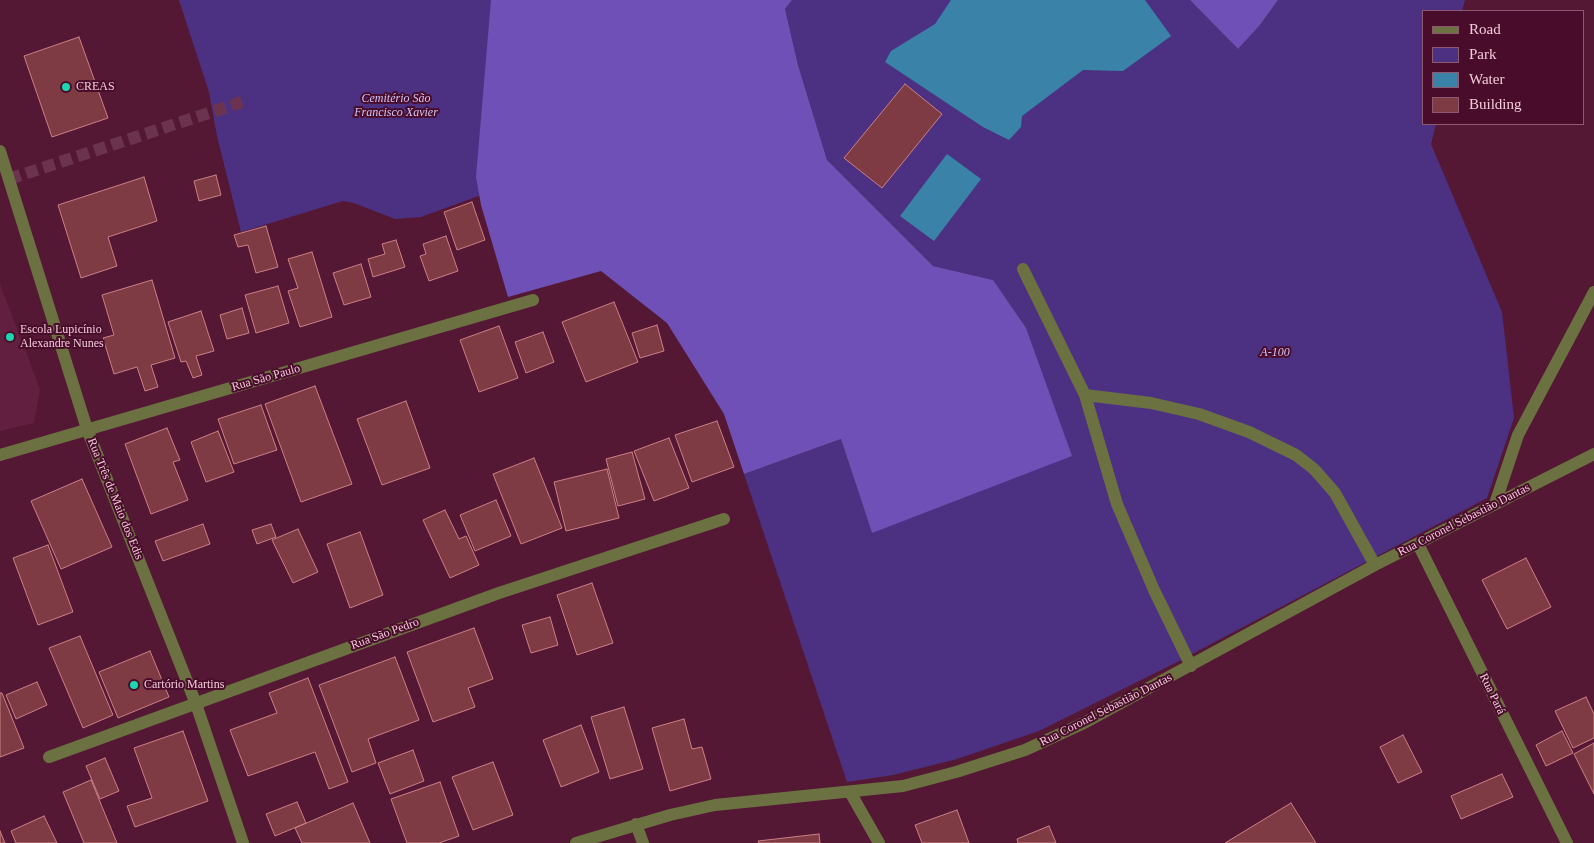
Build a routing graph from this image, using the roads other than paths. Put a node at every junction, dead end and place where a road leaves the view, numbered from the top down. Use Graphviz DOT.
graph roads {
  1 [pos="0,151"];
  2 [pos="1023,269"];
  3 [pos="1594,292"];
  4 [pos="533,300"];
  5 [pos="1085,395"];
  6 [pos="87,430"];
  7 [pos="1594,454"];
  8 [pos="0,455"];
  9 [pos="1495,504"];
  10 [pos="724,519"];
  11 [pos="1418,544"];
  12 [pos="1375,566"];
  13 [pos="1191,666"];
  14 [pos="196,704"];
  15 [pos="49,757"];
  16 [pos="850,792"];
  17 [pos="636,824"];
  18 [pos="244,843"];
  19 [pos="576,843"];
  20 [pos="643,843"];
  21 [pos="879,843"];
  22 [pos="1567,843"];
  1 -- 6 [label="street, Rua Três de Maio dos Edis"];
  2 -- 5 [label="street"];
  3 -- 9 [label="street"];
  4 -- 6 [label="street, Rua São Paulo"];
  5 -- 12 [label="street"];
  5 -- 13 [label="street"];
  6 -- 8 [label="street, Rua São Paulo"];
  6 -- 14 [label="street, Rua Três de Maio dos Edis"];
  7 -- 9 [label="street, Rua Coronel Sebastião Dantas"];
  9 -- 11 [label="street, Rua Coronel Sebastião Dantas"];
  10 -- 14 [label="street, Rua São Pedro"];
  11 -- 12 [label="street, Rua Coronel Sebastião Dantas"];
  11 -- 22 [label="street, Rua Pará"];
  12 -- 13 [label="street, Rua Coronel Sebastião Dantas"];
  13 -- 16 [label="street, Rua Coronel Sebastião Dantas"];
  14 -- 15 [label="street, Rua São Pedro"];
  14 -- 18 [label="street, Rua Três de Maio dos Edis"];
  16 -- 17 [label="street, Rua Coronel Sebastião Dantas"];
  16 -- 21 [label="street"];
  17 -- 19 [label="street, Rua Coronel Sebastião Dantas"];
  17 -- 20 [label="street"];
}
